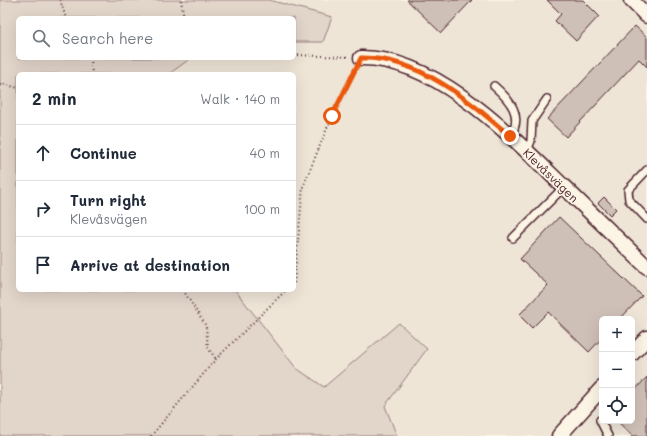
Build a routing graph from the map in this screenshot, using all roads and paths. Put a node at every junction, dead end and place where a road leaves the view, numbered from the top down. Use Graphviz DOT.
graph roads {
  1 [pos="60,0"];
  2 [pos="181,0"];
  3 [pos="635,1"];
  4 [pos="65,16"];
  5 [pos="184,16"];
  6 [pos="647,16"];
  7 [pos="296,55"];
  8 [pos="361,58"];
  9 [pos="91,60"];
  10 [pos="92,72"];
  11 [pos="0,85"];
  12 [pos="494,86"];
  13 [pos="16,88"];
  14 [pos="547,99"];
  15 [pos="510,136"];
  16 [pos="527,151"];
  17 [pos="647,170"];
  18 [pos="564,187"];
  19 [pos="647,219"];
  20 [pos="512,238"];
  21 [pos="296,261"];
  22 [pos="647,267"];
  23 [pos="184,292"];
  24 [pos="284,292"];
  25 [pos="647,338"];
  26 [pos="634,352"];
  27 [pos="216,359"];
  28 [pos="599,391"];
  29 [pos="602,424"];
  30 [pos="150,436"];
  31 [pos="559,436"];
  32 [pos="608,436"];
  1 -- 4 [label="path"];
  2 -- 5 [label="path"];
  3 -- 6 [label="street"];
  7 -- 8 [label="path"];
  8 -- 15 [label="street, Klevåsvägen"];
  8 -- 21 [label="path"];
  9 -- 10 [label="path"];
  11 -- 13 [label="path"];
  12 -- 15 [label="lane"];
  14 -- 16 [label="lane"];
  15 -- 16 [label="street, Klevåsvägen"];
  16 -- 18 [label="street, Klevåsvägen"];
  17 -- 19 [label="lane"];
  18 -- 20 [label="lane"];
  18 -- 22 [label="street, Klevåsvägen"];
  23 -- 27 [label="path"];
  24 -- 27 [label="path"];
  25 -- 26 [label="street"];
  27 -- 30 [label="path"];
  28 -- 31 [label="street"];
  29 -- 32 [label="lane"];
}
